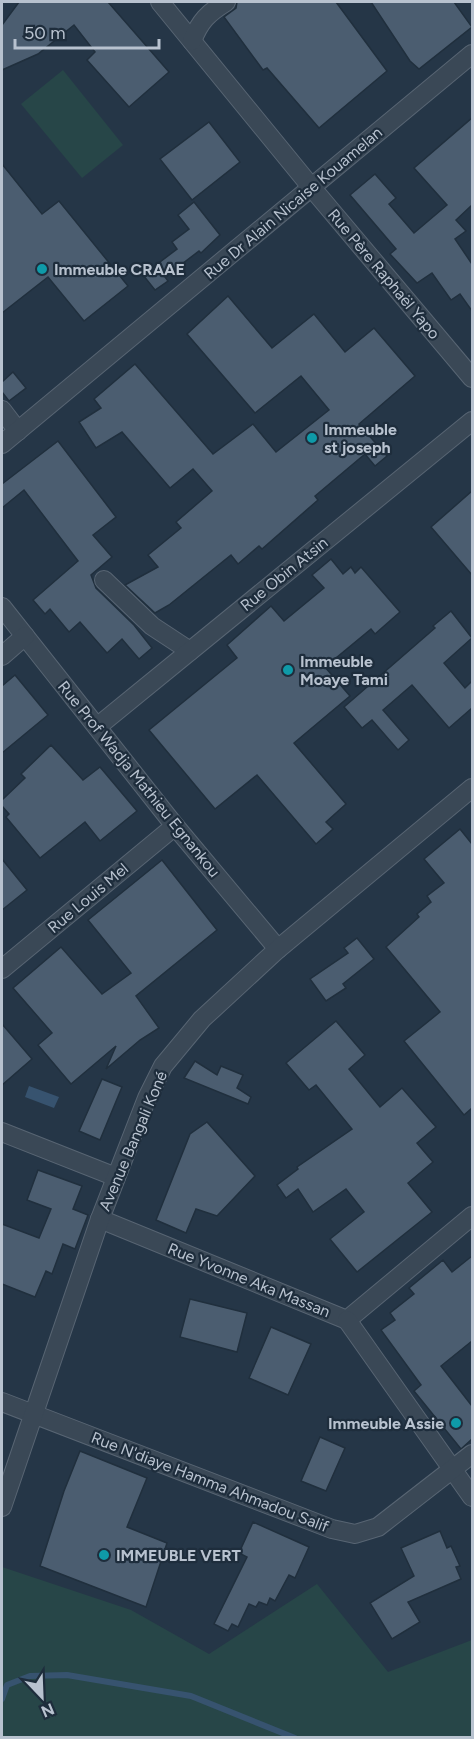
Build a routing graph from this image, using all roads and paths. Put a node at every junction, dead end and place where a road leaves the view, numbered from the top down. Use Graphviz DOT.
graph roads {
  1 [pos="160,2"];
  2 [pos="226,2"];
  3 [pos="192,41"];
  4 [pos="472,54"];
  5 [pos="312,188"];
  6 [pos="472,378"];
  7 [pos="2,410"];
  8 [pos="472,421"];
  9 [pos="18,431"];
  10 [pos="2,444"];
  11 [pos="104,580"];
  12 [pos="3,612"];
  13 [pos="26,636"];
  14 [pos="190,651"];
  15 [pos="2,656"];
  16 [pos="97,727"];
  17 [pos="472,788"];
  18 [pos="175,826"];
  19 [pos="278,949"];
  20 [pos="2,969"];
  21 [pos="2,1132"];
  22 [pos="116,1177"];
  23 [pos="472,1216"];
  24 [pos="100,1219"];
  25 [pos="347,1320"];
  26 [pos="2,1402"];
  27 [pos="34,1414"];
  28 [pos="472,1454"];
  29 [pos="454,1469"];
  30 [pos="472,1497"];
  31 [pos="2,1507"];
  1 -- 3 [label="street, Rue Père Raphaël Yapo"];
  2 -- 3 [label="street"];
  3 -- 5 [label="street, Rue Père Raphaël Yapo"];
  4 -- 5 [label="street, Rue Dr Alain Nicaise Kouamelan"];
  5 -- 6 [label="street, Rue Père Raphaël Yapo"];
  5 -- 9 [label="street, Rue Dr Alain Nicaise Kouamelan"];
  7 -- 9 [label="street"];
  8 -- 14 [label="street, Rue Obin Atsin"];
  9 -- 10 [label="street, Rue Dr Alain Nicaise Kouamelan"];
  11 -- 14 [label="street"];
  12 -- 13 [label="street, Rue Prof Wadja Mathieu Egnankou"];
  13 -- 15 [label="street"];
  13 -- 16 [label="street, Rue Prof Wadja Mathieu Egnankou"];
  14 -- 16 [label="street, Rue Obin Atsin"];
  16 -- 18 [label="street, Rue Prof Wadja Mathieu Egnankou"];
  17 -- 19 [label="street, Avenue Bangali Koné"];
  18 -- 19 [label="street, Rue Prof Wadja Mathieu Egnankou"];
  18 -- 20 [label="street, Rue Louis Mel"];
  19 -- 22 [label="street, Avenue Bangali Koné"];
  21 -- 22 [label="street"];
  22 -- 24 [label="street, Avenue Bangali Koné"];
  23 -- 25 [label="street, Rue Yvonne Aka Massan"];
  24 -- 25 [label="street, Rue Yvonne Aka Massan"];
  24 -- 27 [label="street, Avenue Bangali Koné"];
  25 -- 29 [label="street"];
  26 -- 27 [label="street, Rue N'diaye Hamma Ahmadou Salif"];
  27 -- 29 [label="street, Rue N'diaye Hamma Ahmadou Salif"];
  27 -- 31 [label="street, Avenue Bangali Koné"];
  28 -- 29 [label="street, Rue N'diaye Hamma Ahmadou Salif"];
  29 -- 30 [label="street"];
}
